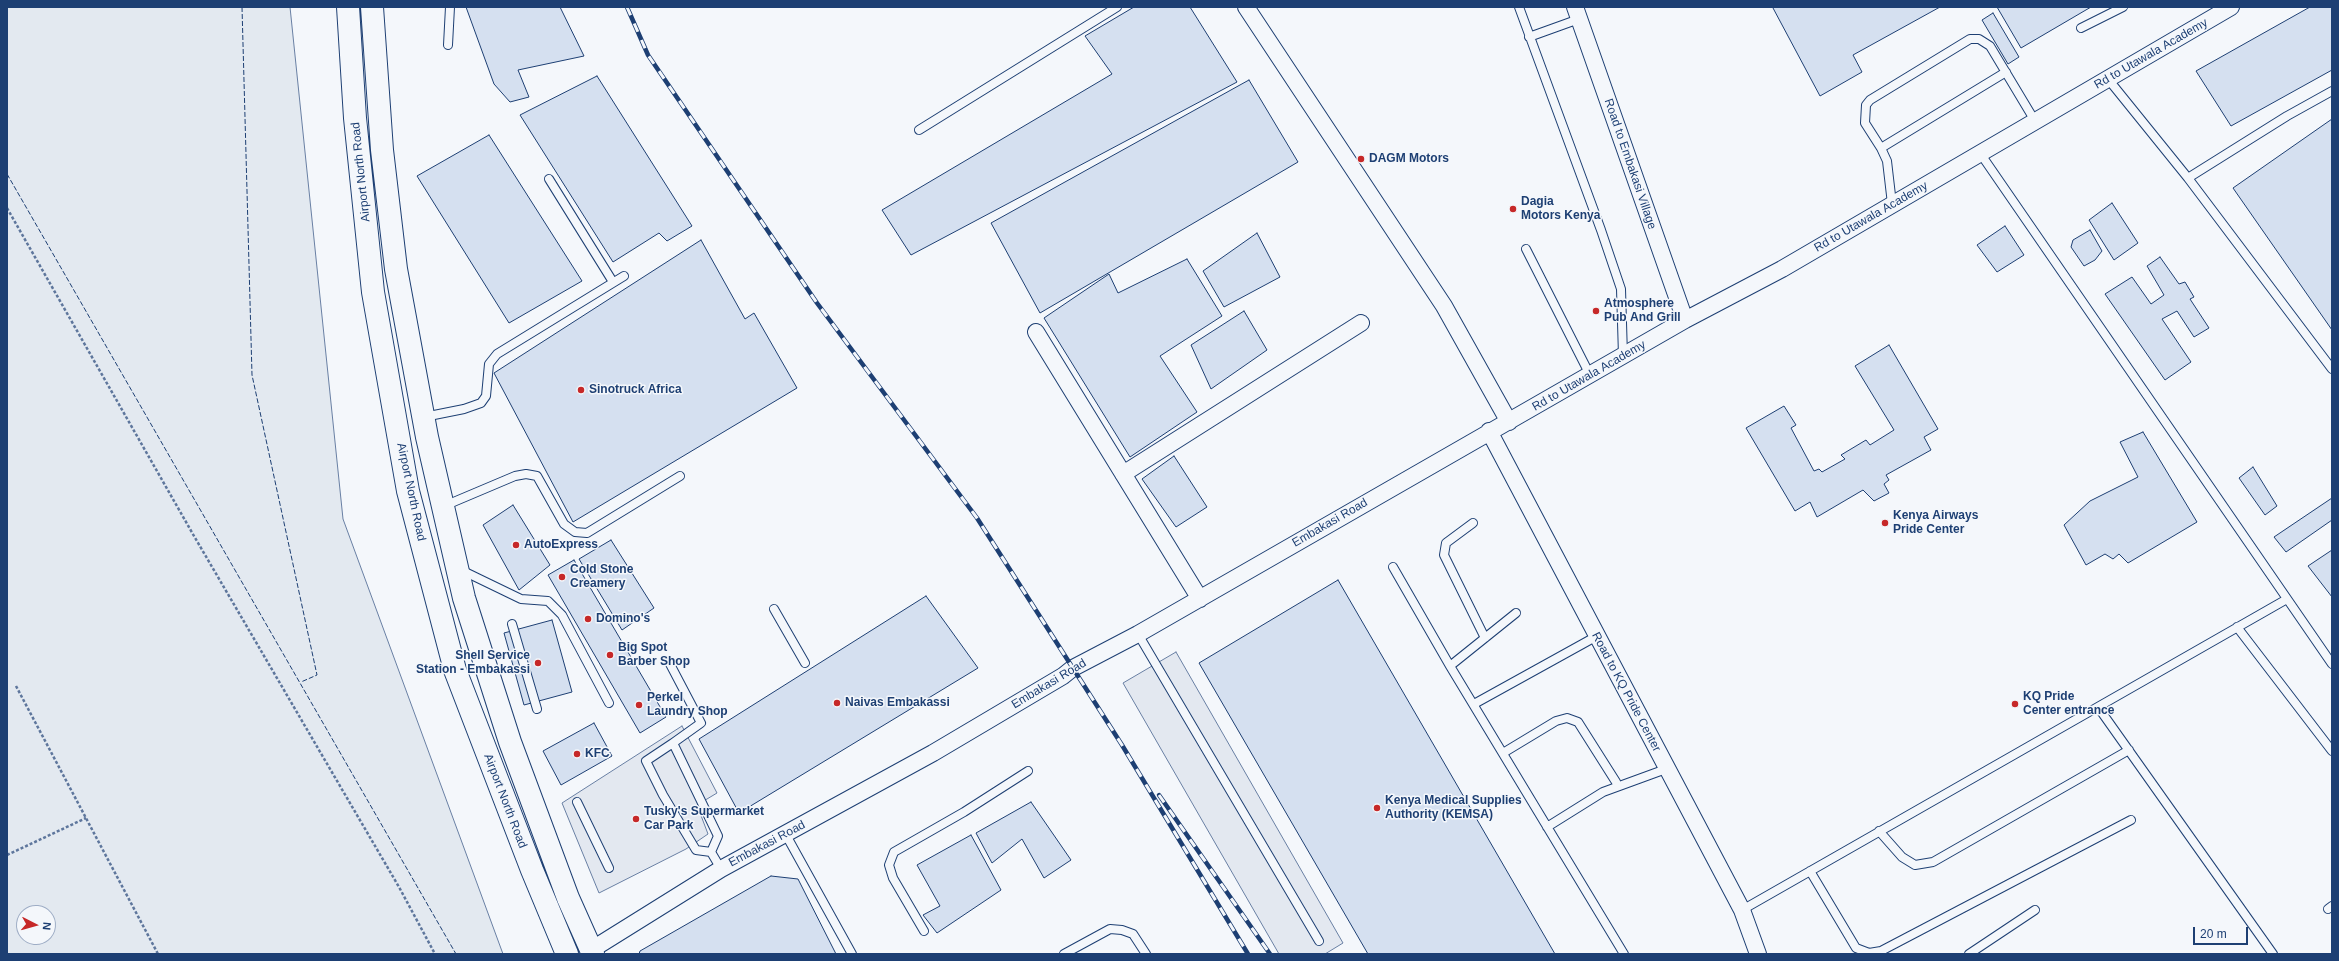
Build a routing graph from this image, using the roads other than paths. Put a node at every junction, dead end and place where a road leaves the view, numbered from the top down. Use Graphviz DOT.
graph roads {
  1 [pos="348,7"];
  2 [pos="372,7"];
  3 [pos="450,7"];
  4 [pos="1116,7"];
  5 [pos="1246,7"];
  6 [pos="1519,7"];
  7 [pos="2123,7"];
  8 [pos="2231,7"];
  9 [pos="1577,13"];
  10 [pos="2081,28"];
  11 [pos="1529,37"];
  12 [pos="448,45"];
  13 [pos="2006,72"];
  14 [pos="2108,79"];
  15 [pos="2332,91"];
  16 [pos="2035,121"];
  17 [pos="919,130"];
  18 [pos="1882,148"];
  19 [pos="1980,153"];
  20 [pos="549,178"];
  21 [pos="2188,178"];
  22 [pos="1892,204"];
  23 [pos="1526,249"];
  24 [pos="624,276"];
  25 [pos="613,282"];
  26 [pos="1685,320"];
  27 [pos="1361,323"];
  28 [pos="1036,332"];
  29 [pos="1623,356"];
  30 [pos="2332,369"];
  31 [pos="1590,375"];
  32 [pos="423,417"];
  33 [pos="1509,422"];
  34 [pos="1489,431"];
  35 [pos="1123,474"];
  36 [pos="680,476"];
  37 [pos="443,506"];
  38 [pos="1473,523"];
  39 [pos="1393,567"];
  40 [pos="457,568"];
  41 [pos="1200,599"];
  42 [pos="2286,599"];
  43 [pos="774,609"];
  44 [pos="1516,613"];
  45 [pos="512,624"];
  46 [pos="2237,627"];
  47 [pos="1138,634"];
  48 [pos="1597,636"];
  49 [pos="1485,638"];
  50 [pos="806,663"];
  51 [pos="670,664"];
  52 [pos="2332,664"];
  53 [pos="1450,666"];
  54 [pos="609,703"];
  55 [pos="1474,704"];
  56 [pos="2098,707"];
  57 [pos="537,708"];
  58 [pos="674,743"];
  59 [pos="2129,750"];
  60 [pos="2332,751"];
  61 [pos="1503,753"];
  62 [pos="1666,769"];
  63 [pos="1028,772"];
  64 [pos="1616,782"];
  65 [pos="577,802"];
  66 [pos="2131,820"];
  67 [pos="1547,827"];
  68 [pos="1880,831"];
  69 [pos="786,835"];
  70 [pos="711,852"];
  71 [pos="609,868"];
  72 [pos="721,869"];
  73 [pos="1810,871"];
  74 [pos="1742,910"];
  75 [pos="2035,910"];
  76 [pos="924,931"];
  77 [pos="1319,941"];
  78 [pos="592,952"];
  79 [pos="568,954"];
  80 [pos="852,954"];
  81 [pos="1064,954"];
  82 [pos="1146,954"];
  83 [pos="1624,954"];
  84 [pos="1758,954"];
  85 [pos="1969,954"];
  86 [pos="2273,954"];
  1 -- 79 [label="main road, Airport North Road"];
  2 -- 32 [label="main road, Airport North Road"];
  3 -- 12 [label="lane"];
  4 -- 17 [label="lane"];
  5 -- 33 [label="street"];
  6 -- 11 [label="lane"];
  7 -- 10 [label="lane"];
  8 -- 14 [label="street, Rd to Utawala Academy"];
  9 -- 11 [label="lane"];
  9 -- 26 [label="street, Road to Embakasi Village"];
  11 -- 29 [label="lane"];
  13 -- 16 [label="lane"];
  13 -- 18 [label="lane"];
  13 -- 18 [label="lane"];
  14 -- 16 [label="street, Rd to Utawala Academy"];
  14 -- 21 [label="lane"];
  15 -- 21 [label="lane"];
  16 -- 19 [label="street, Rd to Utawala Academy"];
  18 -- 22 [label="lane"];
  19 -- 22 [label="street, Rd to Utawala Academy"];
  19 -- 42 [label="lane"];
  20 -- 25 [label="lane"];
  21 -- 30 [label="lane"];
  22 -- 26 [label="street, Rd to Utawala Academy"];
  23 -- 31 [label="lane"];
  24 -- 25 [label="lane"];
  25 -- 32 [label="lane"];
  26 -- 29 [label="street, Rd to Utawala Academy"];
  27 -- 35 [label="street"];
  28 -- 35 [label="street"];
  29 -- 31 [label="street, Rd to Utawala Academy"];
  31 -- 33 [label="street, Rd to Utawala Academy"];
  32 -- 37 [label="main road, Airport North Road"];
  33 -- 34 [label="street, Embakasi Road"];
  34 -- 41 [label="street, Embakasi Road"];
  34 -- 48 [label="street, Road to KQ Pride Center"];
  35 -- 41 [label="street"];
  36 -- 37 [label="lane"];
  37 -- 40 [label="main road, Airport North Road"];
  38 -- 49 [label="lane"];
  39 -- 53 [label="lane"];
  40 -- 54 [label="lane"];
  40 -- 78 [label="main road, Airport North Road"];
  41 -- 47 [label="street, Embakasi Road"];
  42 -- 46 [label="lane"];
  42 -- 52 [label="lane"];
  43 -- 50 [label="lane"];
  44 -- 49 [label="lane"];
  45 -- 57 [label="lane"];
  46 -- 56 [label="lane"];
  46 -- 60 [label="lane"];
  47 -- 69 [label="street, Embakasi Road"];
  47 -- 77 [label="lane"];
  48 -- 55 [label="lane"];
  48 -- 62 [label="street, Road to KQ Pride Center"];
  49 -- 53 [label="lane"];
  51 -- 58 [label="lane"];
  53 -- 55 [label="lane"];
  55 -- 61 [label="lane"];
  56 -- 59 [label="lane"];
  56 -- 68 [label="lane"];
  58 -- 70 [label="lane"];
  58 -- 70 [label="lane"];
  59 -- 68 [label="lane"];
  59 -- 86 [label="lane"];
  61 -- 64 [label="lane"];
  61 -- 67 [label="lane"];
  62 -- 67 [label="lane"];
  62 -- 74 [label="street, Road to KQ Pride Center"];
  63 -- 76 [label="lane"];
  65 -- 71 [label="lane"];
  66 -- 73 [label="lane"];
  67 -- 83 [label="lane"];
  68 -- 73 [label="lane"];
  69 -- 72 [label="street, Embakasi Road"];
  69 -- 80 [label="lane"];
  70 -- 72 [label="lane"];
  72 -- 78 [label="street, Embakasi Road"];
  73 -- 74 [label="lane"];
  74 -- 84 [label="street, Road to KQ Pride Center"];
  75 -- 85 [label="lane"];
  81 -- 82 [label="lane"];
}
